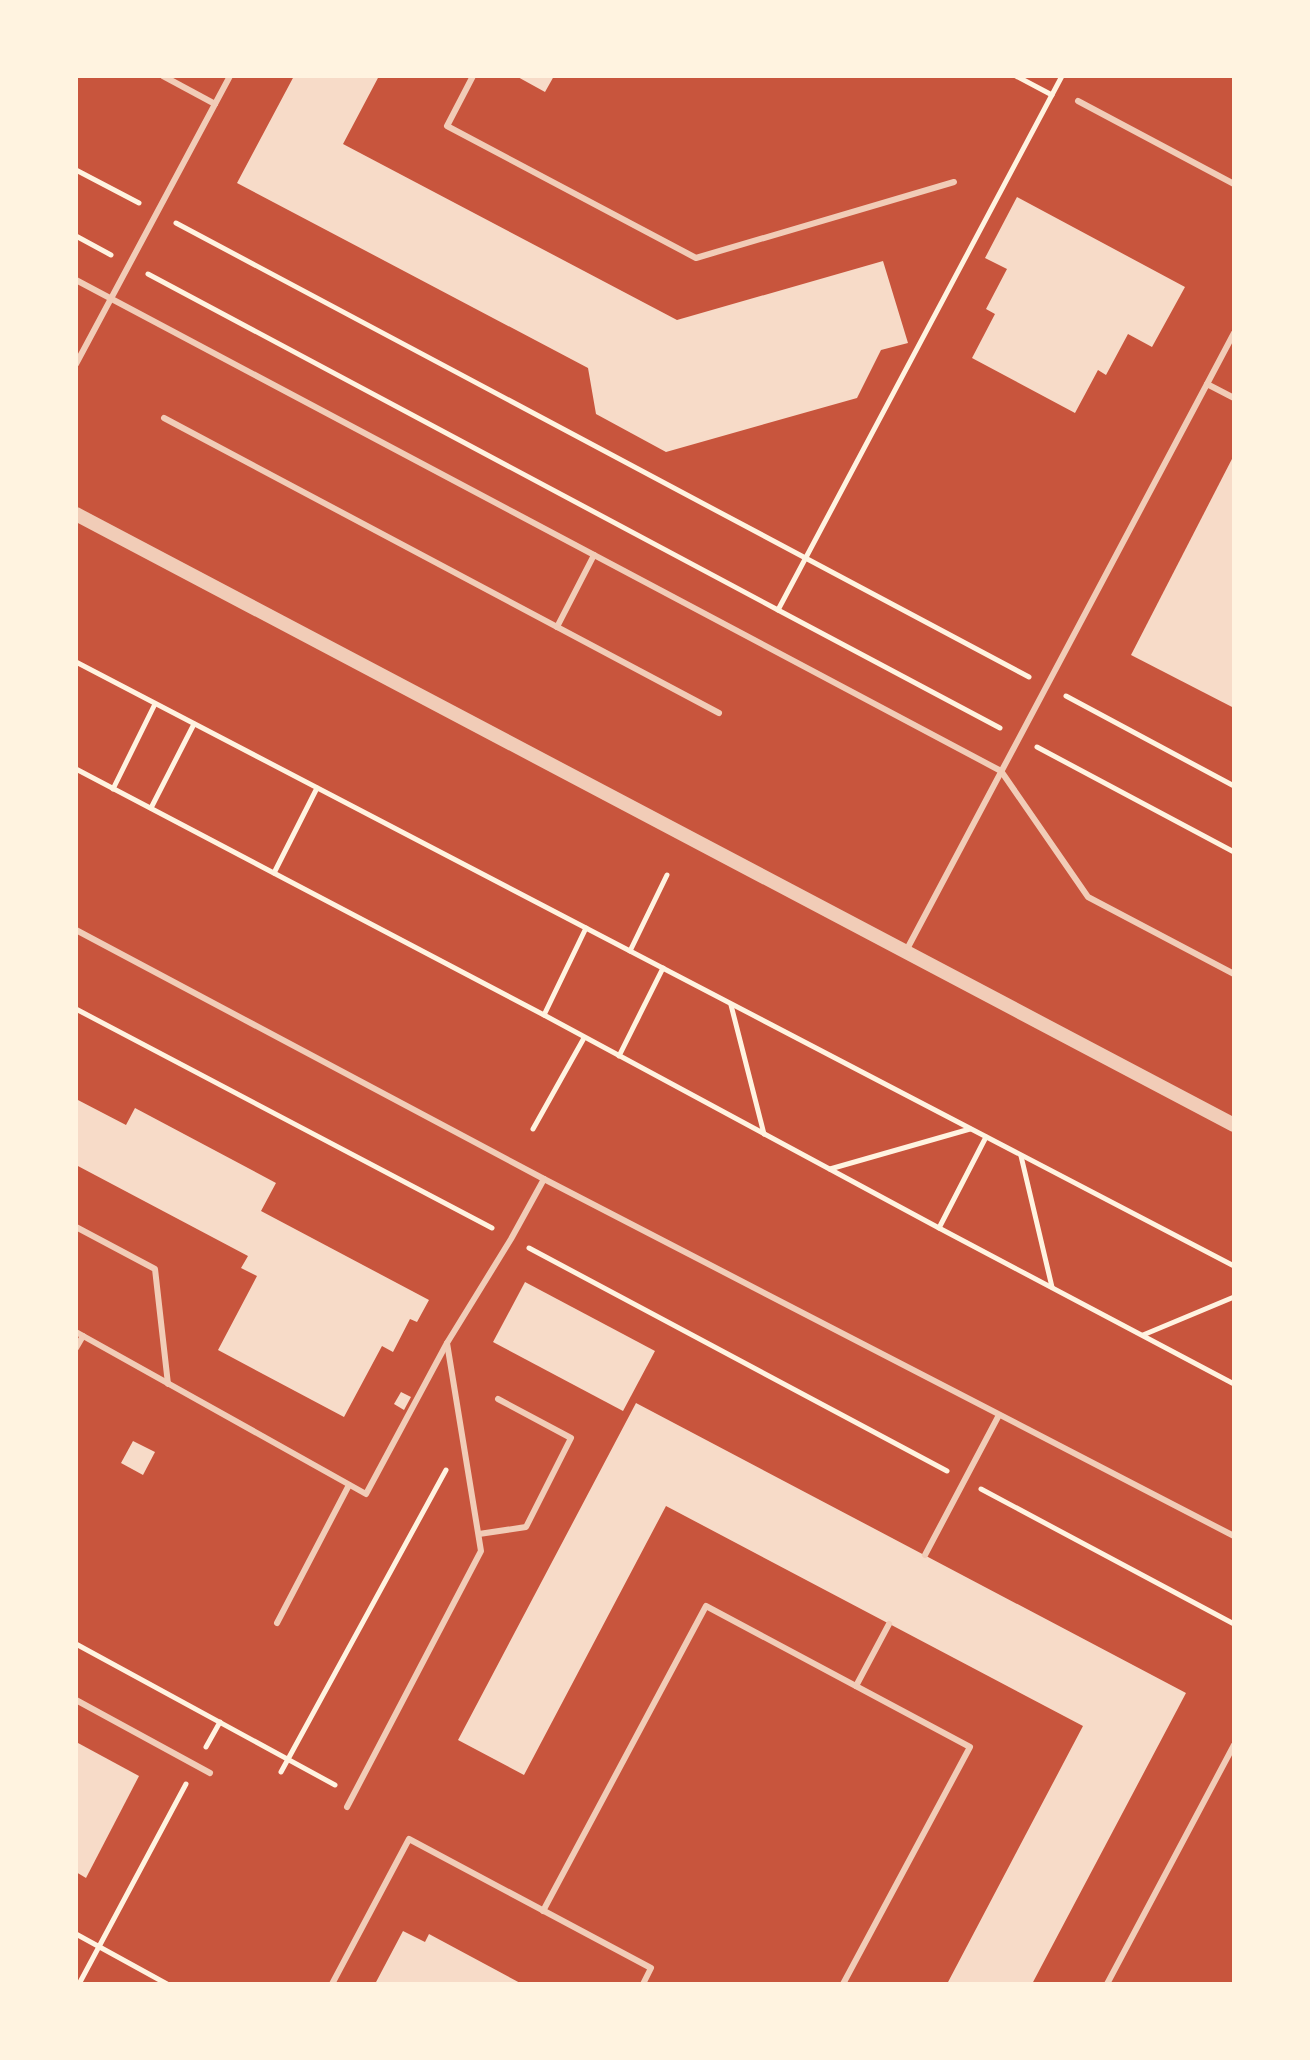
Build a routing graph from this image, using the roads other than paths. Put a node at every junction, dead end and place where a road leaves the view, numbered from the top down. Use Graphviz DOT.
graph roads {
  1 [pos="163,76"];
  2 [pos="230,76"];
  3 [pos="473,76"];
  4 [pos="1078,101"];
  5 [pos="215,104"];
  6 [pos="954,182"];
  7 [pos="1234,184"];
  8 [pos="76,280"];
  9 [pos="111,298"];
  10 [pos="1234,333"];
  11 [pos="76,364"];
  12 [pos="1207,384"];
  13 [pos="1234,398"];
  14 [pos="164,418"];
  15 [pos="76,514"];
  16 [pos="594,555"];
  17 [pos="557,627"];
  18 [pos="719,713"];
  19 [pos="1001,771"];
  20 [pos="76,930"];
  21 [pos="905,952"];
  22 [pos="1234,974"];
  23 [pos="1234,1125"];
  24 [pos="544,1179"];
  25 [pos="76,1227"];
  26 [pos="79,1334"];
  27 [pos="447,1343"];
  28 [pos="76,1348"];
  29 [pos="168,1384"];
  30 [pos="498,1399"];
  31 [pos="999,1415"];
  32 [pos="349,1485"];
  33 [pos="479,1534"];
  34 [pos="1234,1536"];
  35 [pos="925,1555"];
  36 [pos="277,1623"];
  37 [pos="889,1624"];
  38 [pos="856,1686"];
  39 [pos="76,1700"];
  40 [pos="1234,1745"];
  41 [pos="210,1773"];
  42 [pos="347,1807"];
  43 [pos="543,1911"];
  44 [pos="332,1984"];
  45 [pos="643,1984"];
  46 [pos="843,1984"];
  47 [pos="1107,1984"];
  1 -- 5 [label="lane"];
  2 -- 5 [label="lane"];
  3 -- 6 [label="lane"];
  4 -- 7 [label="lane"];
  5 -- 9 [label="lane"];
  8 -- 9 [label="lane"];
  9 -- 11 [label="lane"];
  9 -- 16 [label="lane"];
  10 -- 12 [label="lane"];
  12 -- 13 [label="lane"];
  12 -- 19 [label="lane"];
  14 -- 17 [label="lane"];
  15 -- 21 [label="street"];
  16 -- 17 [label="lane"];
  16 -- 19 [label="lane"];
  17 -- 18 [label="lane"];
  19 -- 21 [label="lane"];
  19 -- 22 [label="lane"];
  20 -- 24 [label="lane"];
  21 -- 23 [label="street"];
  24 -- 27 [label="lane"];
  24 -- 31 [label="lane"];
  25 -- 29 [label="lane"];
  26 -- 28 [label="lane"];
  26 -- 29 [label="lane"];
  27 -- 32 [label="lane"];
  27 -- 33 [label="lane"];
  29 -- 32 [label="lane"];
  30 -- 33 [label="lane"];
  31 -- 34 [label="lane"];
  31 -- 35 [label="lane"];
  32 -- 36 [label="lane"];
  33 -- 42 [label="lane"];
  37 -- 38 [label="lane"];
  38 -- 43 [label="lane"];
  38 -- 46 [label="lane"];
  39 -- 41 [label="lane"];
  40 -- 47 [label="lane"];
  43 -- 44 [label="lane"];
  43 -- 45 [label="lane"];
}
